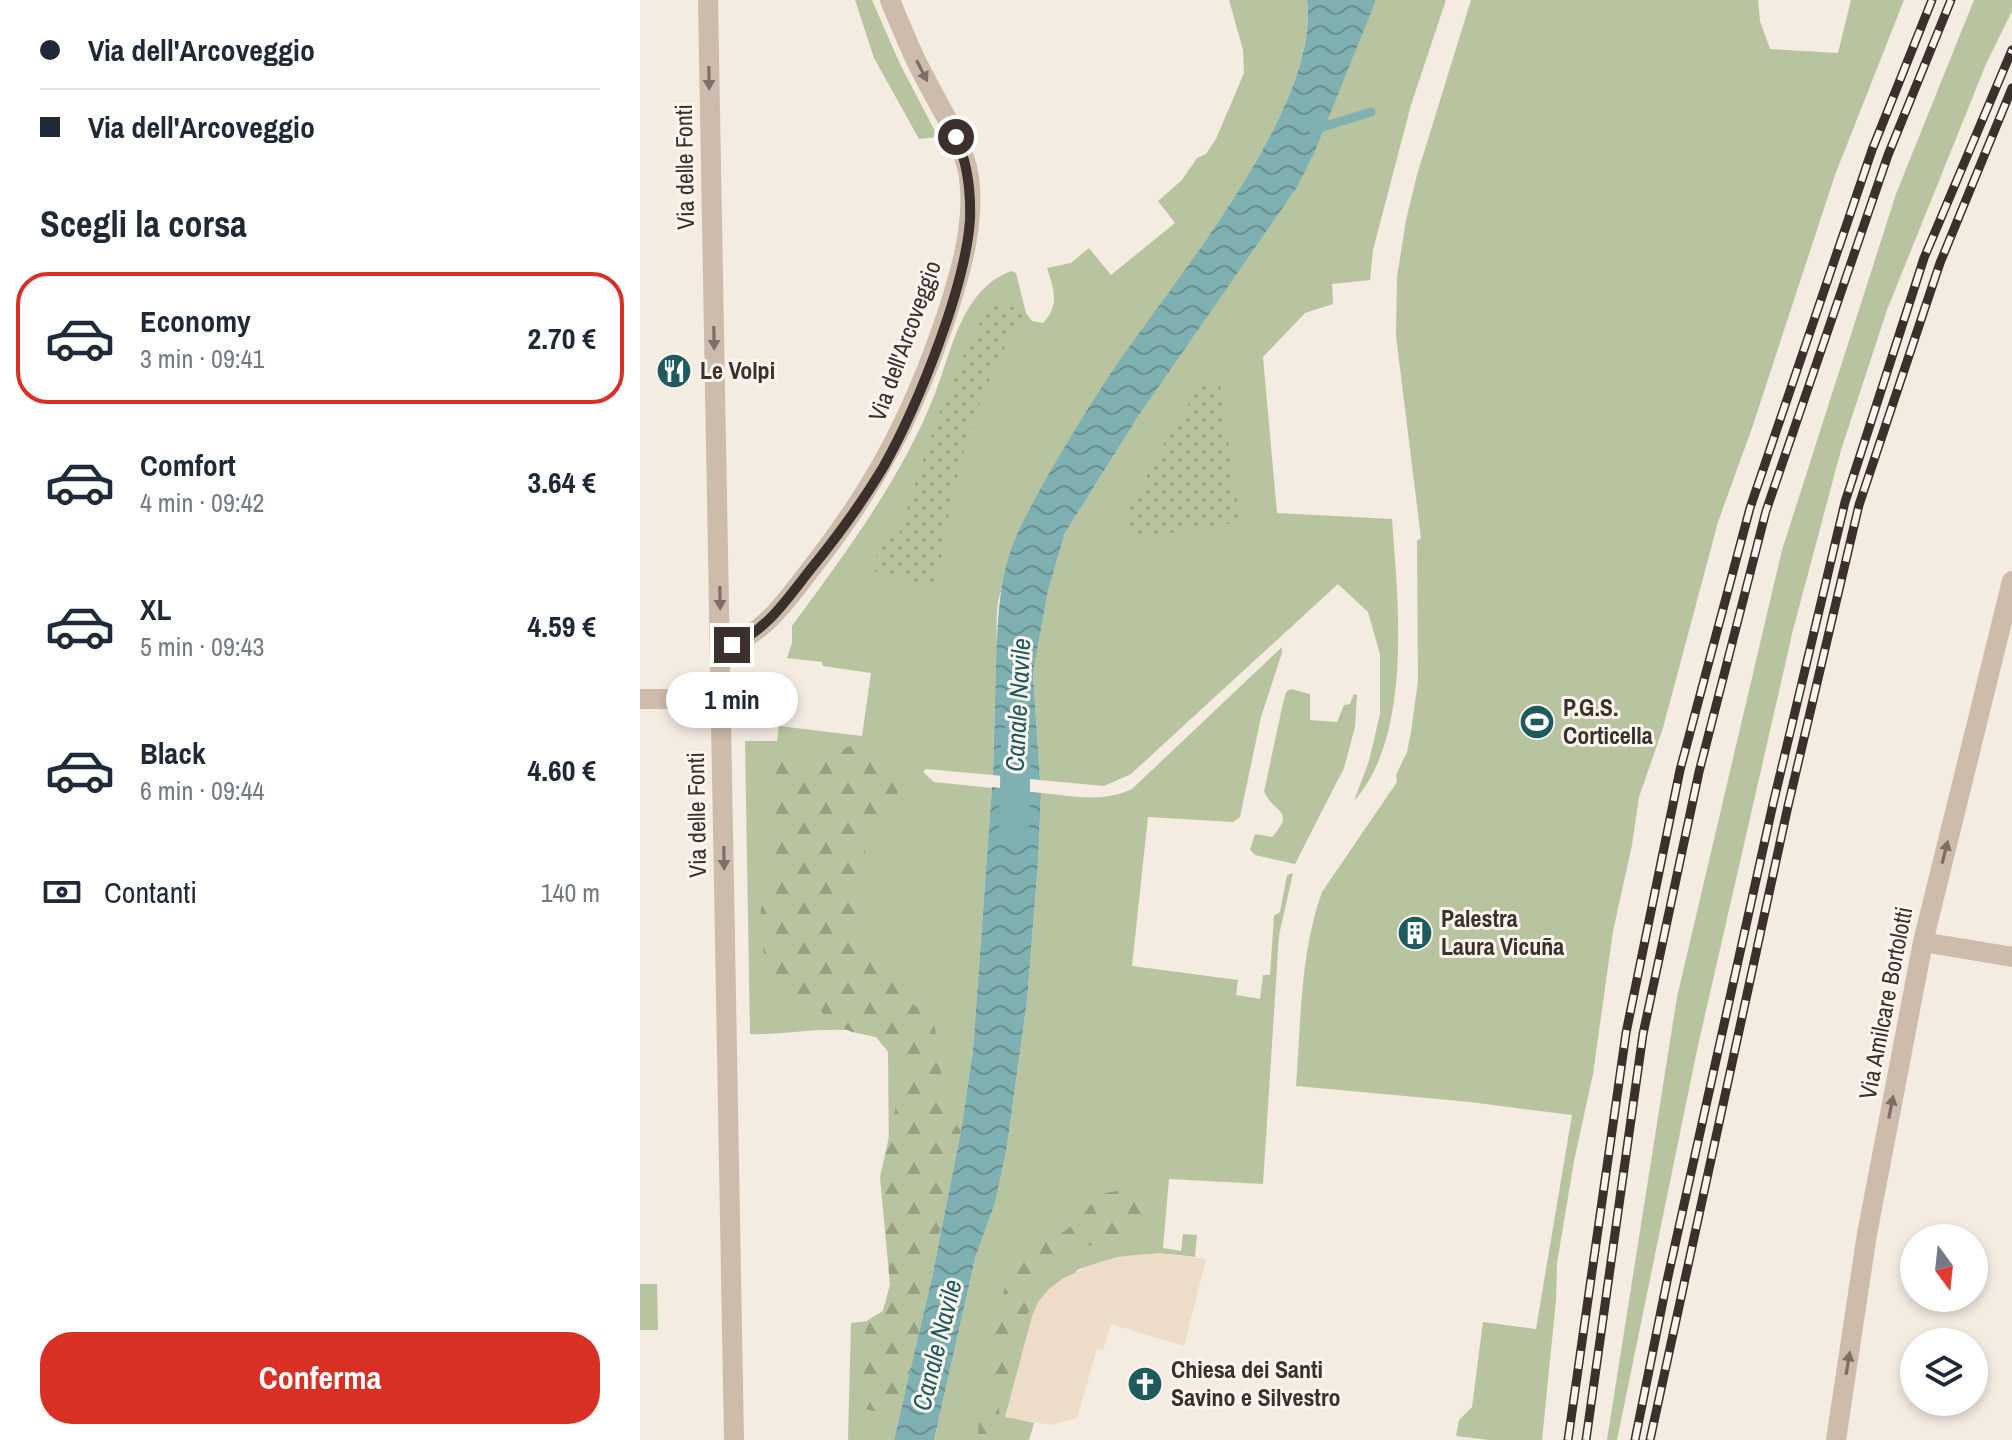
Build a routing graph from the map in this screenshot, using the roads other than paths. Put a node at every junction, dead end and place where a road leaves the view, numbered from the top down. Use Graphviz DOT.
graph roads {
  1 [pos="708,0"];
  2 [pos="890,0"];
  3 [pos="2012,581"];
  4 [pos="721,649"];
  5 [pos="640,699"];
  6 [pos="721,699"];
  7 [pos="1923,942"];
  8 [pos="2012,957"];
  9 [pos="733,1439"];
  10 [pos="1836,1440"];
  1 -- 4 [label="street, Via delle Fonti, one-way"];
  2 -- 4 [label="street, Via dell'Arcoveggio, one-way"];
  7 -- 3 [label="street, Via Amilcare Bortolotti, one-way"];
  4 -- 6 [label="street, Via delle Fonti"];
  5 -- 6 [label="street"];
  6 -- 9 [label="street, Via delle Fonti, one-way"];
  7 -- 8 [label="street"];
  10 -- 7 [label="street, Via Amilcare Bortolotti, one-way"];
}
